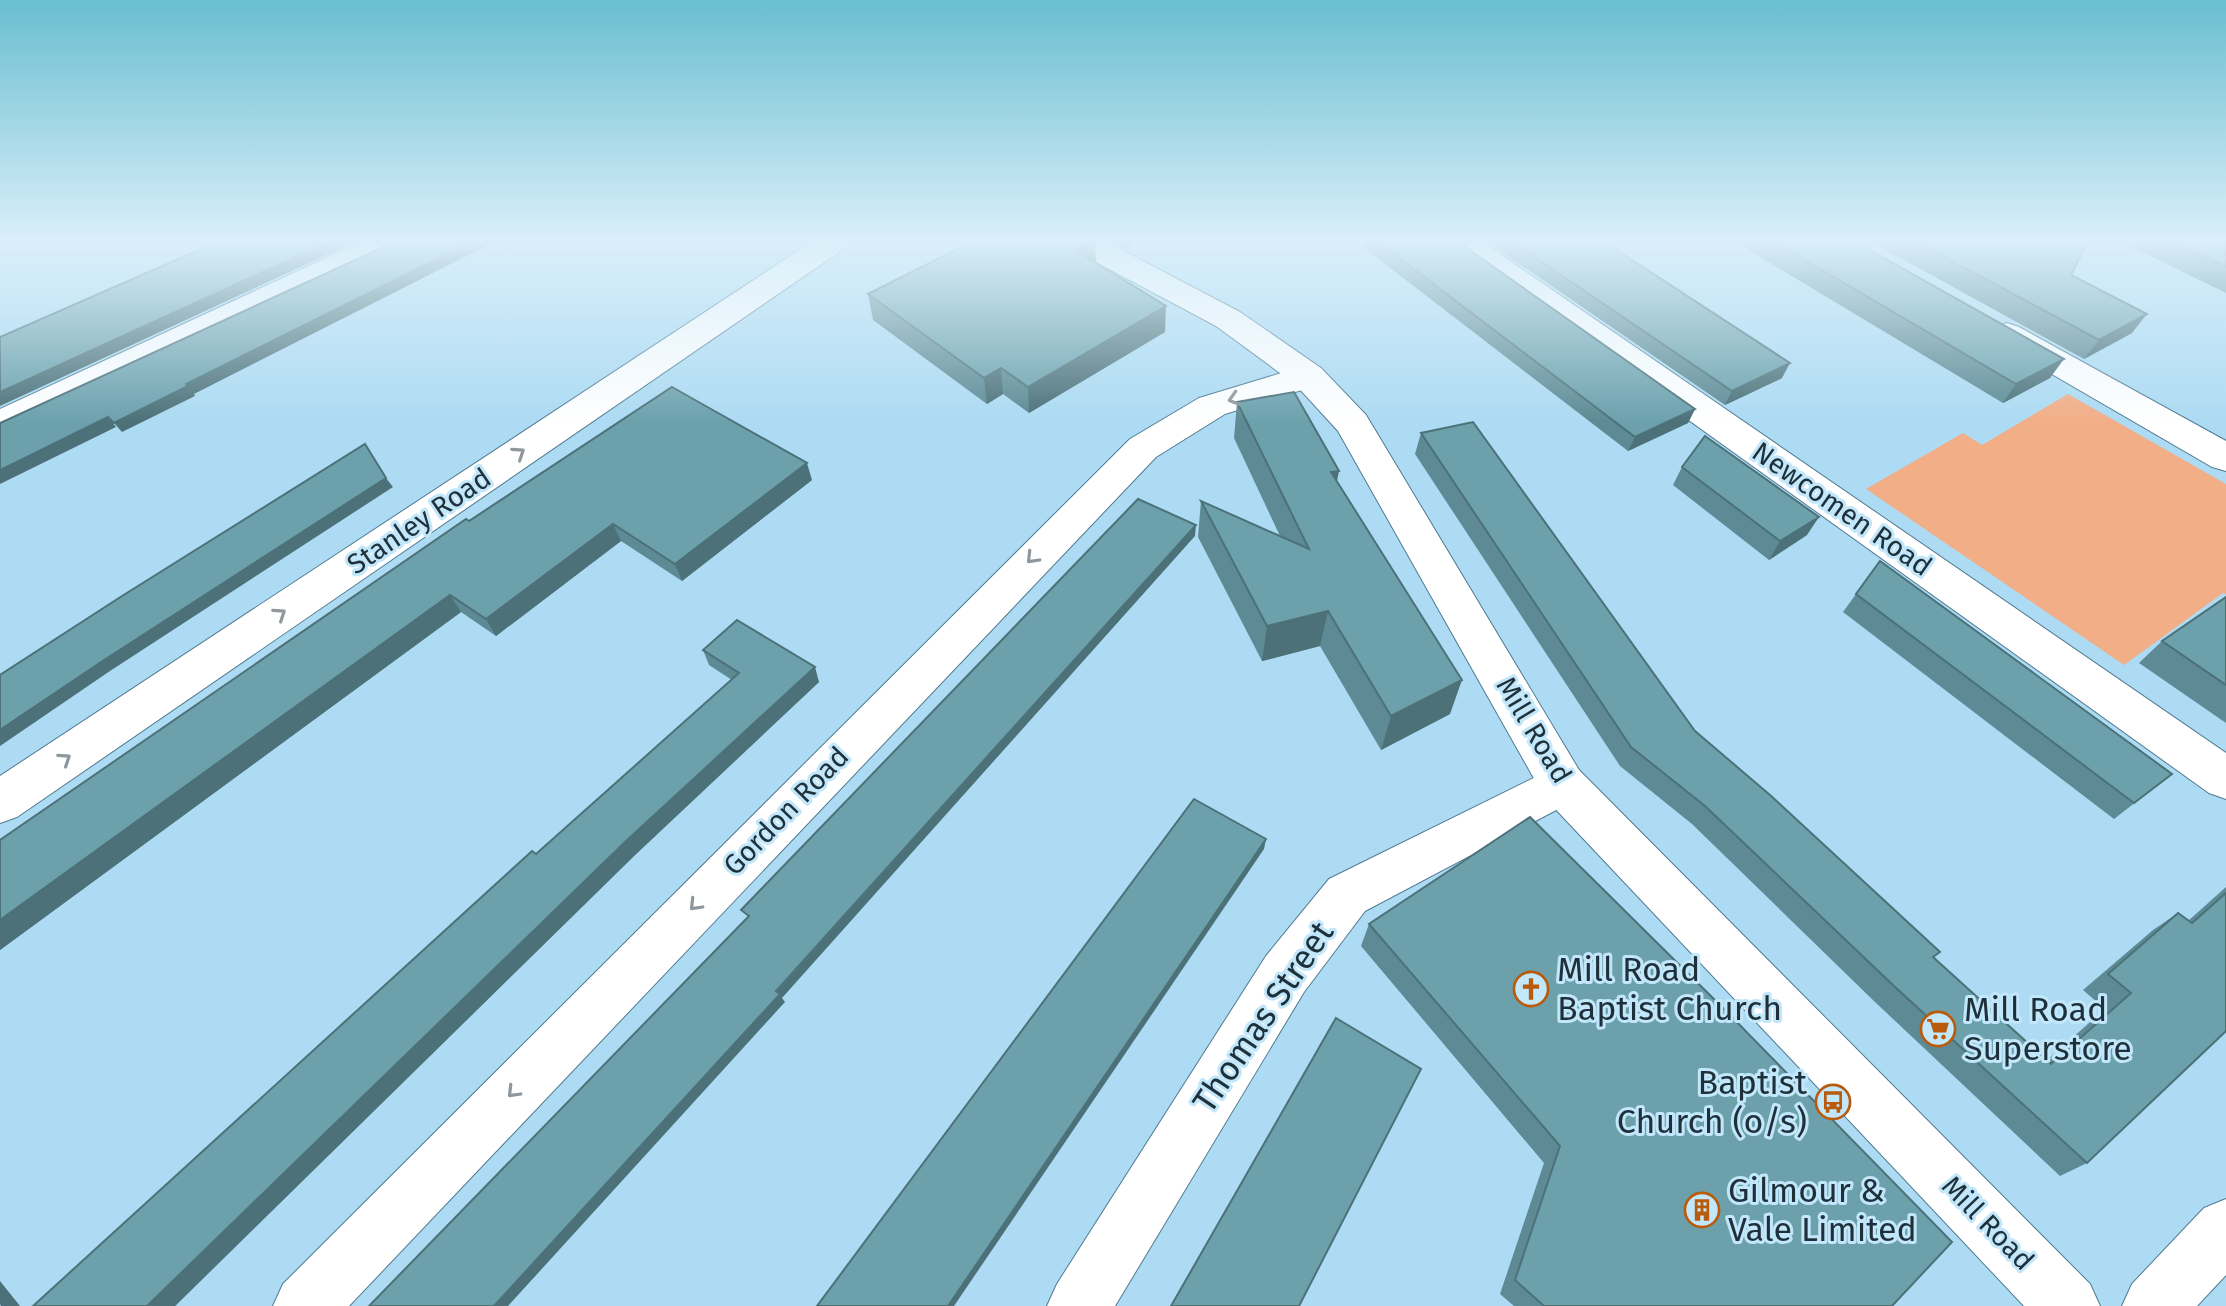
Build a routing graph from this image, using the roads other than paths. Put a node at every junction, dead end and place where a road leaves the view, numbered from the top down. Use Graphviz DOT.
graph roads {
  1 [pos="264,300"];
  2 [pos="746,300"];
  3 [pos="1192,300"];
  4 [pos="1544,300"];
  5 [pos="1976,317"];
  6 [pos="1308,376"];
  7 [pos="0,424"];
  8 [pos="2226,458"];
  9 [pos="2226,779"];
  10 [pos="1562,784"];
  11 [pos="0,802"];
  12 [pos="2226,1230"];
  13 [pos="305,1306"];
  14 [pos="1079,1306"];
  15 [pos="2068,1306"];
  16 [pos="2154,1306"];
  1 -- 7 [label="street"];
  11 -- 2 [label="street, Stanley Road, one-way"];
  3 -- 6 [label="street, Mill Road"];
  4 -- 9 [label="street, Newcomen Road"];
  5 -- 8 [label="street"];
  6 -- 10 [label="street, Mill Road"];
  6 -- 13 [label="street, Gordon Road, one-way"];
  10 -- 14 [label="street, Thomas Street"];
  10 -- 15 [label="street, Mill Road"];
  12 -- 16 [label="street"];
}
